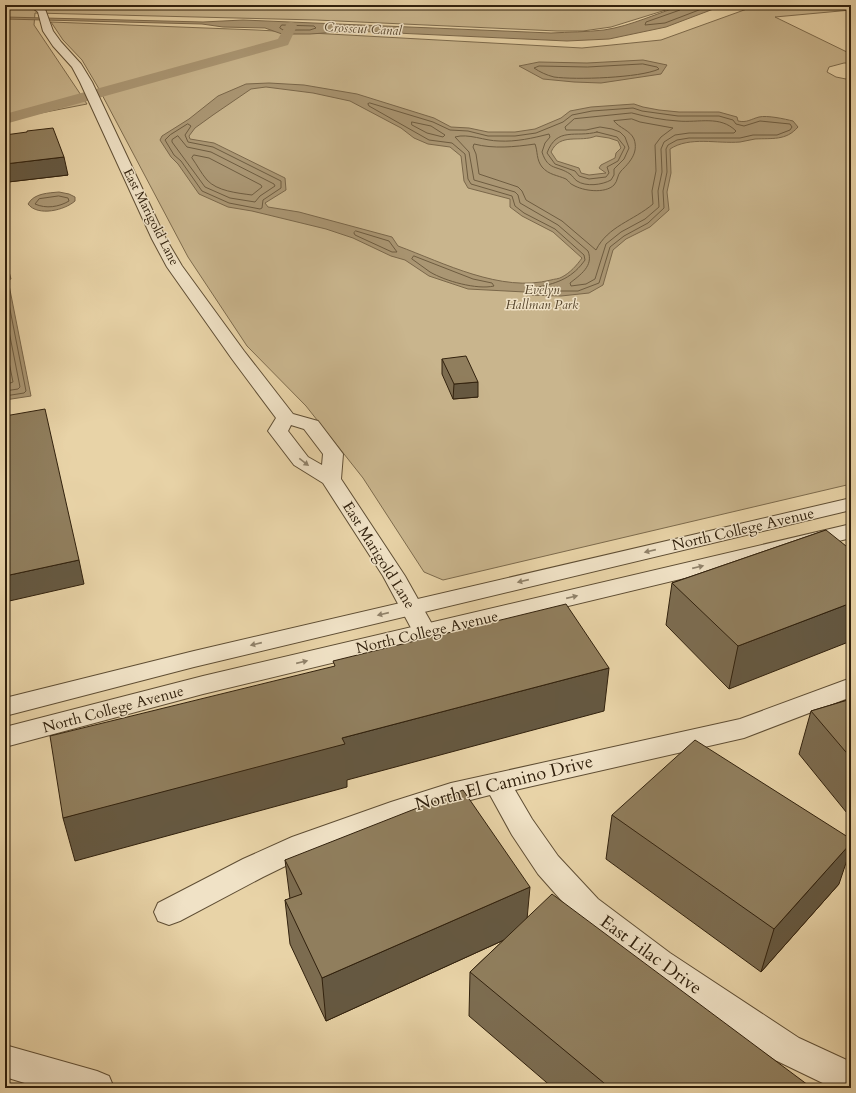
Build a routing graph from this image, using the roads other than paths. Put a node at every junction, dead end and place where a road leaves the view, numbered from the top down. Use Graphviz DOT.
graph roads {
  1 [pos="34,5"];
  2 [pos="286,418"];
  3 [pos="331,479"];
  4 [pos="851,504"];
  5 [pos="851,531"];
  6 [pos="412,608"];
  7 [pos="425,633"];
  8 [pos="851,686"];
  9 [pos="5,707"];
  10 [pos="5,737"];
  11 [pos="497,783"];
  12 [pos="169,912"];
  13 [pos="5,1061"];
  14 [pos="850,1079"];
  15 [pos="97,1088"];
  1 -- 2 [label="street, East Marigold Lane"];
  2 -- 3 [label="street"];
  2 -- 3 [label="street, East Marigold Lane, one-way"];
  3 -- 6 [label="street, East Marigold Lane"];
  4 -- 6 [label="street, North College Avenue, one-way"];
  7 -- 5 [label="street, North College Avenue, one-way"];
  6 -- 7 [label="street, East Marigold Lane"];
  6 -- 9 [label="street, North College Avenue, one-way"];
  10 -- 7 [label="street, North College Avenue, one-way"];
  8 -- 11 [label="street, North El Camino Drive"];
  11 -- 12 [label="street, North El Camino Drive"];
  11 -- 14 [label="street, East Lilac Drive"];
  13 -- 15 [label="street"];
}
